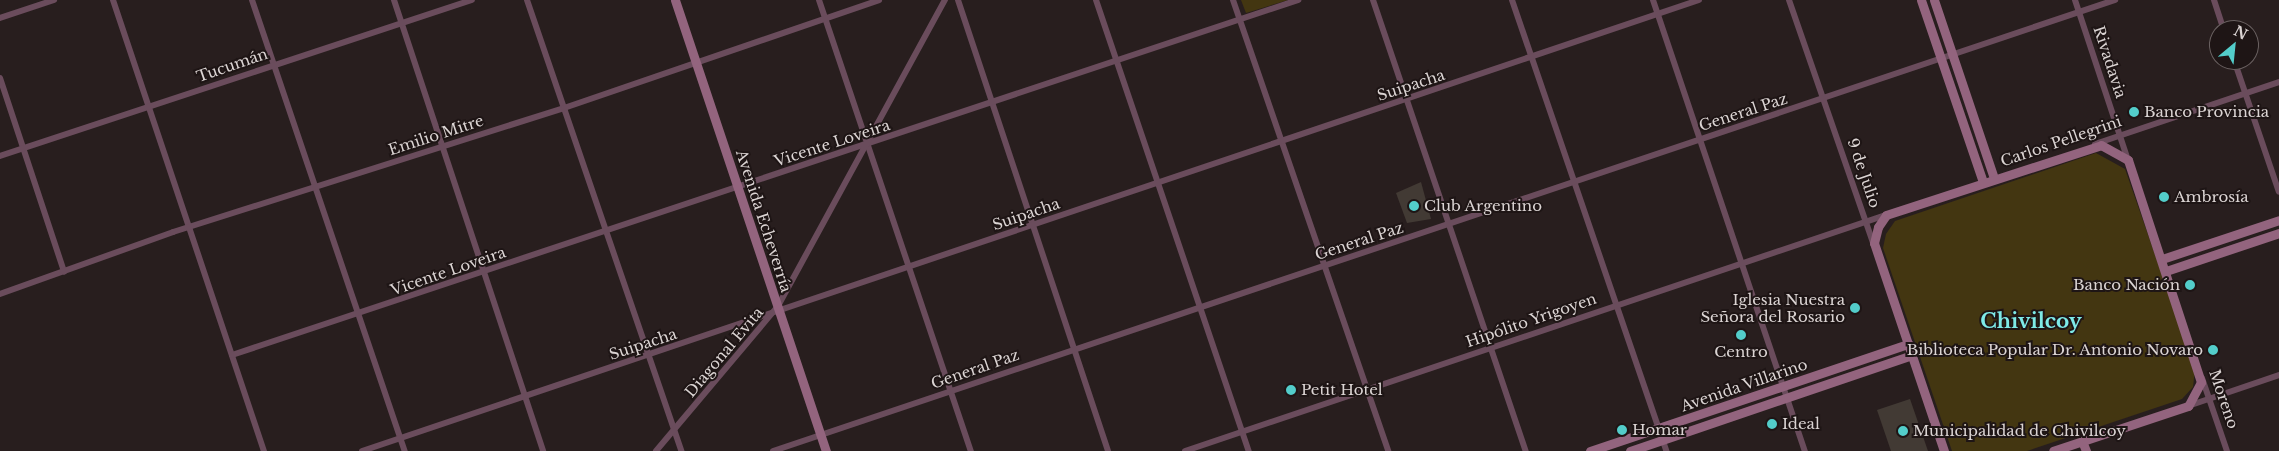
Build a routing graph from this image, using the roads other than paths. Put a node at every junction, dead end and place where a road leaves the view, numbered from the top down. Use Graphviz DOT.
graph roads {
  1 [pos="54,0"];
  2 [pos="113,0"];
  3 [pos="252,0"];
  4 [pos="394,0"];
  5 [pos="472,0"];
  6 [pos="527,0"];
  7 [pos="675,0"];
  8 [pos="820,0"];
  9 [pos="880,0"];
  10 [pos="945,0"];
  11 [pos="958,0"];
  12 [pos="1096,0"];
  13 [pos="1233,0"];
  14 [pos="1298,0"];
  15 [pos="1373,0"];
  16 [pos="1512,0"];
  17 [pos="1653,0"];
  18 [pos="1699,0"];
  19 [pos="1789,0"];
  20 [pos="1921,0"];
  21 [pos="1934,0"];
  22 [pos="2075,0"];
  23 [pos="2114,0"];
  24 [pos="2214,0"];
  25 [pos="2079,12"];
  26 [pos="1658,14"];
  27 [pos="0,18"];
  28 [pos="826,18"];
  29 [pos="1240,20"];
  30 [pos="2221,20"];
  31 [pos="401,22"];
  32 [pos="1952,54"];
  33 [pos="1941,58"];
  34 [pos="1532,59"];
  35 [pos="1116,60"];
  36 [pos="696,62"];
  37 [pos="274,64"];
  38 [pos="2237,70"];
  39 [pos="0,78"];
  40 [pos="2279,82"];
  41 [pos="2245,94"];
  42 [pos="1824,98"];
  43 [pos="1406,100"];
  44 [pos="991,102"];
  45 [pos="148,106"];
  46 [pos="564,108"];
  47 [pos="2119,135"];
  48 [pos="1700,139"];
  49 [pos="1283,141"];
  50 [pos="867,144"];
  51 [pos="2094,144"];
  52 [pos="442,146"];
  53 [pos="23,148"];
  54 [pos="0,156"];
  55 [pos="2128,160"];
  56 [pos="1994,178"];
  57 [pos="1158,181"];
  58 [pos="1982,182"];
  59 [pos="1574,183"];
  60 [pos="317,187"];
  61 [pos="738,187"];
  62 [pos="2279,192"];
  63 [pos="1886,215"];
  64 [pos="2279,220"];
  65 [pos="1866,222"];
  66 [pos="1449,224"];
  67 [pos="1031,225"];
  68 [pos="189,230"];
  69 [pos="606,230"];
  70 [pos="2279,233"];
  71 [pos="1874,244"];
  72 [pos="2162,259"];
  73 [pos="1742,263"];
  74 [pos="1325,266"];
  75 [pos="910,267"];
  76 [pos="483,271"];
  77 [pos="2166,271"];
  78 [pos="64,272"];
  79 [pos="0,294"];
  80 [pos="1618,306"];
  81 [pos="1202,307"];
  82 [pos="776,311"];
  83 [pos="360,314"];
  84 [pos="1908,344"];
  85 [pos="1491,348"];
  86 [pos="1074,350"];
  87 [pos="232,355"];
  88 [pos="649,356"];
  89 [pos="1912,356"];
  90 [pos="2279,375"];
  91 [pos="2202,377"];
  92 [pos="1783,386"];
  93 [pos="951,390"];
  94 [pos="1368,391"];
  95 [pos="524,394"];
  96 [pos="1786,398"];
  97 [pos="2209,398"];
  98 [pos="2188,406"];
  99 [pos="1658,428"];
  100 [pos="674,430"];
  101 [pos="1243,432"];
  102 [pos="821,434"];
  103 [pos="401,438"];
  104 [pos="1663,440"];
  105 [pos="2082,441"];
  106 [pos="2073,448"];
  107 [pos="264,451"];
  108 [pos="362,451"];
  109 [pos="405,451"];
  110 [pos="543,451"];
  111 [pos="656,451"];
  112 [pos="681,451"];
  113 [pos="774,451"];
  114 [pos="826,451"];
  115 [pos="971,451"];
  116 [pos="1108,451"];
  117 [pos="1185,451"];
  118 [pos="1249,451"];
  119 [pos="1388,451"];
  120 [pos="1526,451"];
  121 [pos="1590,451"];
  122 [pos="1630,451"];
  123 [pos="1666,451"];
  124 [pos="1805,451"];
  125 [pos="1944,451"];
  126 [pos="2053,451"];
  127 [pos="2086,451"];
  128 [pos="2227,451"];
  1 -- 27 [label="street"];
  2 -- 45 [label="street"];
  3 -- 37 [label="street"];
  4 -- 31 [label="street"];
  5 -- 31 [label="street, Tucumán"];
  6 -- 46 [label="street"];
  7 -- 36 [label="main road, Avenida Echeverría"];
  8 -- 28 [label="street"];
  9 -- 28 [label="street, Emilio Mitre"];
  10 -- 50 [label="street, Diagonal Evita"];
  11 -- 44 [label="street"];
  12 -- 35 [label="street"];
  13 -- 29 [label="street"];
  14 -- 29 [label="street, Vicente Loveira"];
  15 -- 43 [label="street"];
  16 -- 34 [label="street"];
  17 -- 26 [label="street"];
  18 -- 26 [label="street, Suipacha"];
  19 -- 42 [label="street, 9 de Julio"];
  20 -- 33 [label="main road"];
  21 -- 32 [label="main road"];
  22 -- 25 [label="street, Rivadavia"];
  23 -- 25 [label="street, General Paz"];
  24 -- 30 [label="street"];
  25 -- 32 [label="street, General Paz"];
  25 -- 47 [label="street, Rivadavia"];
  26 -- 34 [label="street, Suipacha"];
  26 -- 48 [label="street"];
  28 -- 36 [label="street, Emilio Mitre"];
  28 -- 50 [label="street"];
  29 -- 35 [label="street, Vicente Loveira"];
  29 -- 49 [label="street"];
  31 -- 37 [label="street, Tucumán"];
  31 -- 52 [label="street"];
  32 -- 33 [label="street, General Paz"];
  32 -- 56 [label="main road"];
  33 -- 42 [label="street, General Paz"];
  33 -- 58 [label="main road"];
  34 -- 43 [label="street, Suipacha"];
  34 -- 59 [label="street"];
  35 -- 44 [label="street, Vicente Loveira"];
  35 -- 57 [label="street"];
  36 -- 46 [label="street, Emilio Mitre"];
  36 -- 61 [label="main road, Avenida Echeverría"];
  37 -- 45 [label="street, Tucumán"];
  37 -- 60 [label="street"];
  38 -- 41 [label="street"];
  39 -- 53 [label="street"];
  40 -- 41 [label="street, Carlos Pellegrini"];
  41 -- 47 [label="street, Carlos Pellegrini"];
  41 -- 62 [label="street"];
  42 -- 48 [label="street, General Paz"];
  42 -- 65 [label="street, 9 de Julio"];
  43 -- 49 [label="street, Suipacha"];
  43 -- 66 [label="street"];
  44 -- 50 [label="street, Vicente Loveira"];
  44 -- 67 [label="street"];
  45 -- 53 [label="street, Tucumán"];
  45 -- 68 [label="street"];
  46 -- 52 [label="street, Emilio Mitre"];
  46 -- 69 [label="street"];
  47 -- 51 [label="street, Carlos Pellegrini"];
  47 -- 55 [label="street, Rivadavia"];
  48 -- 59 [label="street, General Paz"];
  48 -- 73 [label="street"];
  49 -- 57 [label="street, Suipacha"];
  49 -- 74 [label="street"];
  50 -- 61 [label="street, Vicente Loveira"];
  50 -- 75 [label="street"];
  50 -- 82 [label="street, Diagonal Evita"];
  51 -- 55 [label="main road"];
  51 -- 56 [label="main road, Carlos Pellegrini"];
  52 -- 60 [label="street, Emilio Mitre"];
  52 -- 76 [label="street"];
  53 -- 54 [label="street, Tucumán"];
  53 -- 78 [label="street"];
  55 -- 72 [label="main road, Rivadavia"];
  56 -- 58 [label="main road, Hipólito Yrigoyen"];
  57 -- 67 [label="street, Suipacha"];
  57 -- 81 [label="street"];
  58 -- 63 [label="main road, Hipólito Yrigoyen"];
  59 -- 66 [label="street, General Paz"];
  59 -- 80 [label="street"];
  60 -- 68 [label="street, Emilio Mitre"];
  60 -- 83 [label="street"];
  61 -- 69 [label="street, Vicente Loveira"];
  61 -- 82 [label="main road, Avenida Echeverría"];
  63 -- 65 [label="street, Hipólito Yrigoyen"];
  63 -- 71 [label="main road"];
  64 -- 72 [label="main road"];
  65 -- 71 [label="street, 9 de Julio"];
  65 -- 73 [label="street, Hipólito Yrigoyen"];
  66 -- 74 [label="street, General Paz"];
  66 -- 85 [label="street"];
  67 -- 75 [label="street, Suipacha"];
  67 -- 86 [label="street"];
  68 -- 78 [label="street, Emilio Mitre"];
  68 -- 87 [label="street"];
  69 -- 76 [label="street, Vicente Loveira"];
  69 -- 88 [label="street"];
  70 -- 77 [label="main road"];
  71 -- 84 [label="main road, 9 de Julio"];
  72 -- 77 [label="main road, Rivadavia"];
  73 -- 80 [label="street, Hipólito Yrigoyen"];
  73 -- 92 [label="street"];
  74 -- 81 [label="street, General Paz"];
  74 -- 94 [label="street"];
  75 -- 82 [label="street, Suipacha"];
  75 -- 93 [label="street"];
  76 -- 83 [label="street, Vicente Loveira"];
  76 -- 95 [label="street"];
  77 -- 91 [label="main road, Moreno"];
  78 -- 79 [label="street, Emilio Mitre"];
  80 -- 85 [label="street, Hipólito Yrigoyen"];
  80 -- 99 [label="street"];
  81 -- 86 [label="street, General Paz"];
  81 -- 101 [label="street"];
  82 -- 88 [label="street, Suipacha"];
  82 -- 100 [label="street, Diagonal Evita"];
  82 -- 102 [label="main road, Avenida Echeverría"];
  83 -- 87 [label="street, Vicente Loveira"];
  83 -- 103 [label="street"];
  84 -- 89 [label="main road, 9 de Julio"];
  84 -- 92 [label="main road, Avenida Villarino"];
  85 -- 94 [label="street, Hipólito Yrigoyen"];
  85 -- 120 [label="street"];
  86 -- 93 [label="street, General Paz"];
  86 -- 116 [label="street"];
  87 -- 107 [label="street"];
  88 -- 95 [label="street, Suipacha"];
  88 -- 100 [label="street"];
  89 -- 96 [label="main road, Avenida Villarino"];
  89 -- 125 [label="main road, 9 de Julio"];
  90 -- 97 [label="street"];
  91 -- 97 [label="street, Moreno"];
  91 -- 98 [label="main road"];
  92 -- 96 [label="street"];
  92 -- 99 [label="main road, Avenida Villarino"];
  93 -- 102 [label="street, General Paz"];
  93 -- 115 [label="street"];
  94 -- 101 [label="street, Hipólito Yrigoyen"];
  94 -- 119 [label="street"];
  95 -- 103 [label="street, Suipacha"];
  95 -- 110 [label="street"];
  96 -- 104 [label="main road, Avenida Villarino"];
  96 -- 124 [label="street"];
  97 -- 98 [label="street"];
  97 -- 128 [label="street, Moreno"];
  98 -- 105 [label="main road"];
  99 -- 104 [label="street"];
  99 -- 121 [label="main road, Avenida Villarino"];
  100 -- 111 [label="street, Diagonal Evita"];
  100 -- 112 [label="street"];
  101 -- 117 [label="street, Hipólito Yrigoyen"];
  101 -- 118 [label="street"];
  102 -- 113 [label="street, General Paz"];
  102 -- 114 [label="main road, Avenida Echeverría"];
  103 -- 108 [label="street, Suipacha"];
  103 -- 109 [label="street"];
  104 -- 122 [label="main road, Avenida Villarino"];
  104 -- 123 [label="street"];
  105 -- 106 [label="main road"];
  105 -- 127 [label="main road"];
  106 -- 126 [label="main road"];
}
